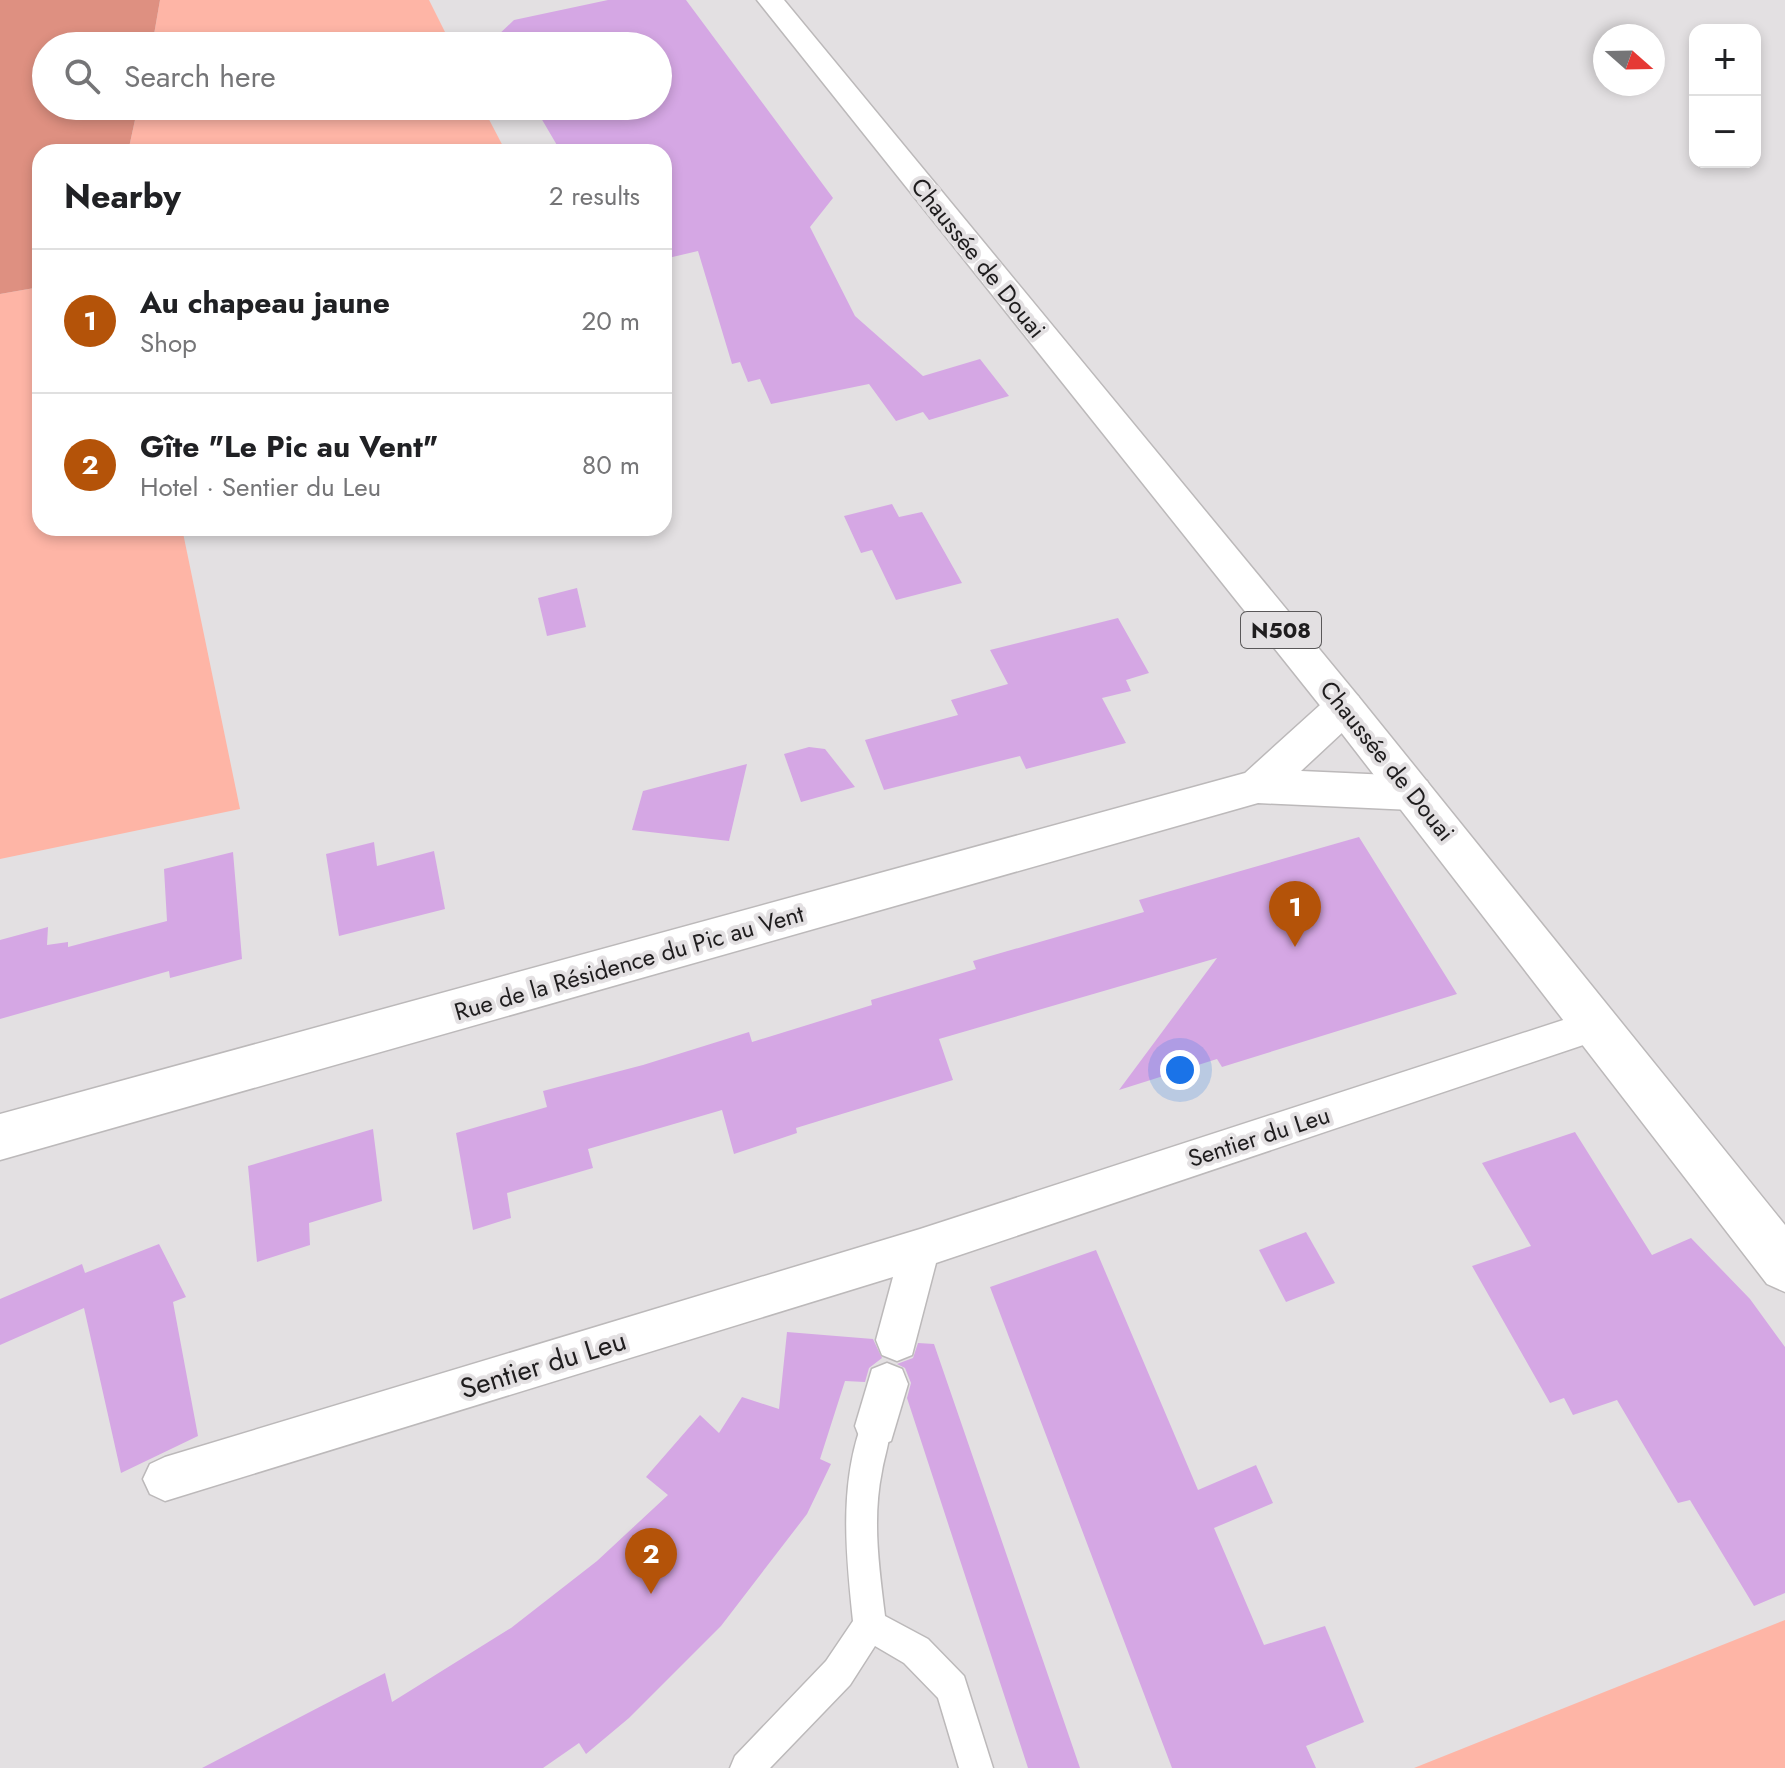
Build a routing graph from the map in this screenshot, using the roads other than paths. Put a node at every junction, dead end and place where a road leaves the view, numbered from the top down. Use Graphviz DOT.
graph roads {
  1 [pos="770,0"];
  2 [pos="1344,707"];
  3 [pos="1258,786"];
  4 [pos="1412,793"];
  5 [pos="1597,1025"];
  6 [pos="0,1137"];
  7 [pos="920,1249"];
  8 [pos="1785,1266"];
  9 [pos="897,1340"];
  10 [pos="887,1384"];
  11 [pos="876,1426"];
  12 [pos="165,1479"];
  13 [pos="870,1625"];
  14 [pos="747,1768"];
  15 [pos="976,1768"];
  1 -- 2 [label="main road, Chaussée de Douai / N508"];
  2 -- 3 [label="main road, Rue de la Résidence du Pic au Vent"];
  2 -- 4 [label="main road, Chaussée de Douai / N508"];
  3 -- 4 [label="main road, Rue de la Résidence du Pic au Vent"];
  3 -- 6 [label="main road, Rue de la Résidence du Pic au Vent"];
  4 -- 5 [label="main road, Chaussée de Douai / N508"];
  5 -- 7 [label="street, Sentier du Leu"];
  5 -- 8 [label="main road, Chaussée de Douai / N508"];
  7 -- 9 [label="street"];
  7 -- 12 [label="street, Sentier du Leu"];
  10 -- 11 [label="street"];
  11 -- 13 [label="lane"];
  13 -- 14 [label="lane"];
  13 -- 15 [label="lane"];
}
